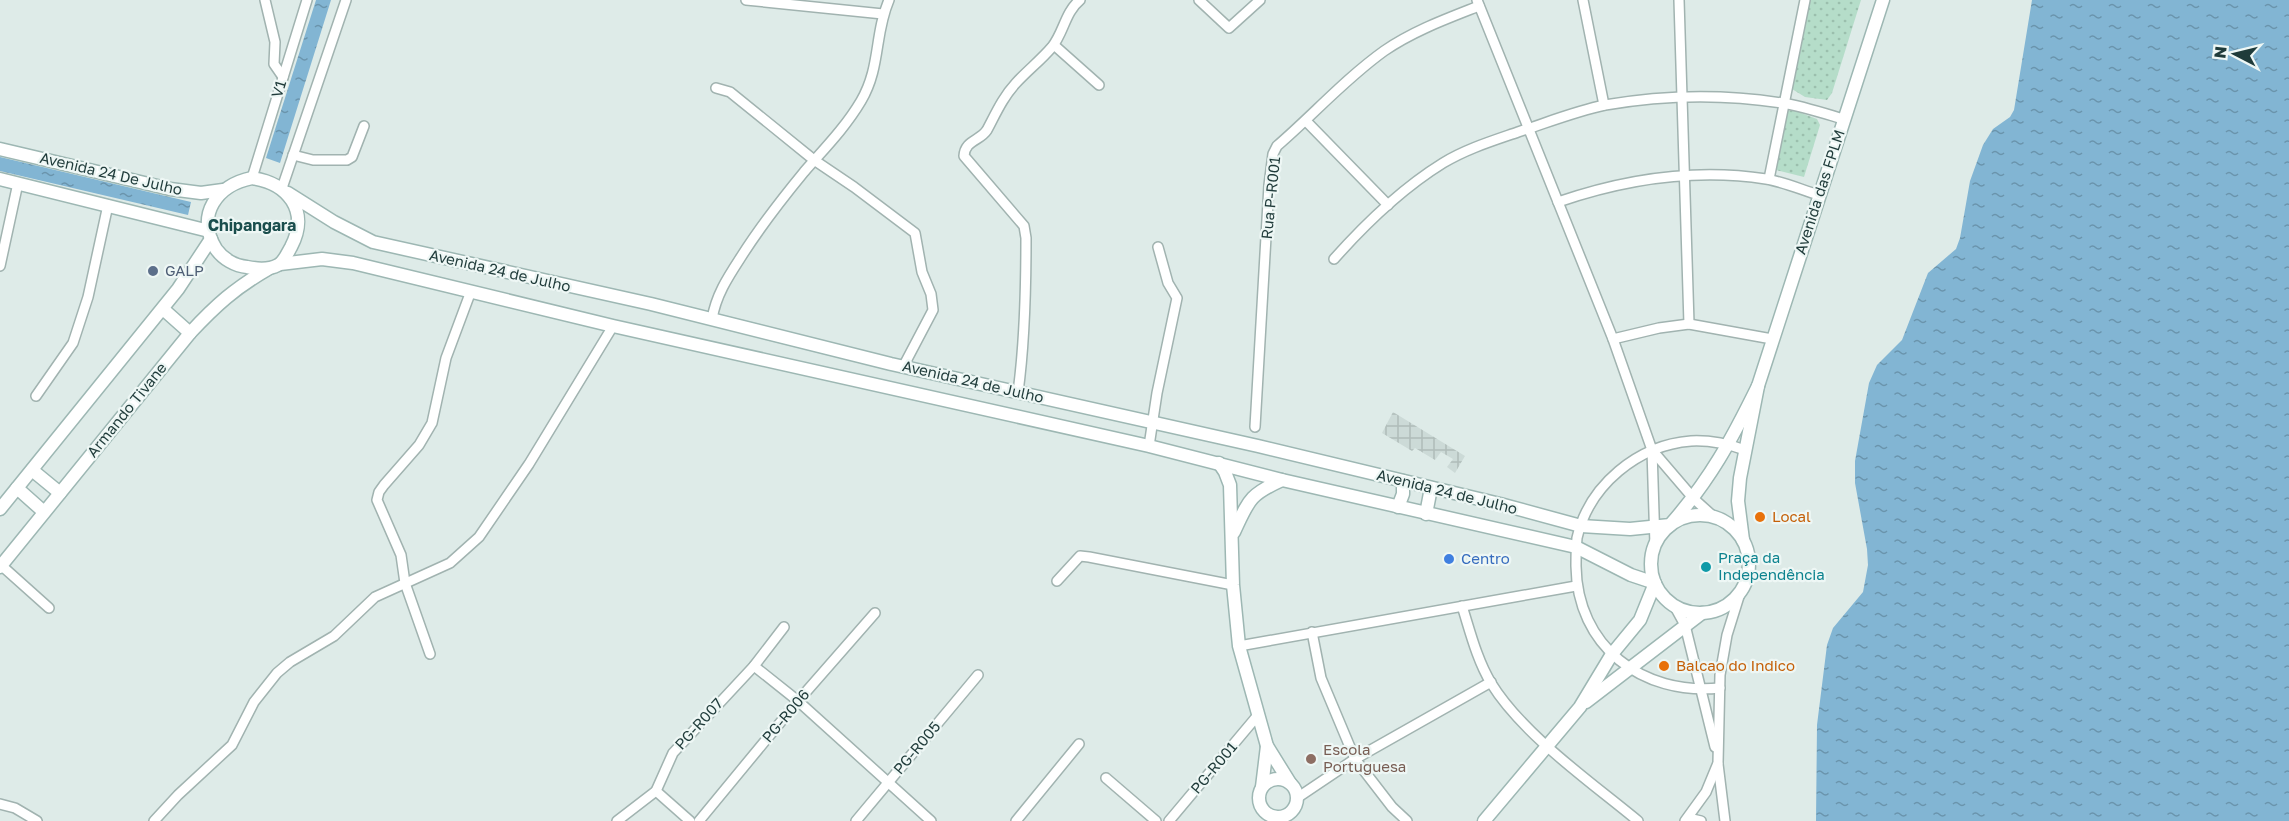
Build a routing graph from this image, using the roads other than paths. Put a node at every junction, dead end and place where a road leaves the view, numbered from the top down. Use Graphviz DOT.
graph roads {
  1 [pos="265,0"];
  2 [pos="307,0"];
  3 [pos="346,0"];
  4 [pos="746,0"];
  5 [pos="889,0"];
  6 [pos="1080,0"];
  7 [pos="1199,0"];
  8 [pos="1260,0"];
  9 [pos="1583,0"];
  10 [pos="1679,0"];
  11 [pos="1805,0"];
  12 [pos="1883,0"];
  13 [pos="1478,3"];
  14 [pos="883,14"];
  15 [pos="1054,45"];
  16 [pos="283,78"];
  17 [pos="1099,85"];
  18 [pos="716,88"];
  19 [pos="1681,97"];
  20 [pos="1784,103"];
  21 [pos="1604,105"];
  22 [pos="1843,119"];
  23 [pos="1306,121"];
  24 [pos="364,126"];
  25 [pos="1527,129"];
  26 [pos="0,149"];
  27 [pos="293,155"];
  28 [pos="814,160"];
  29 [pos="1685,174"];
  30 [pos="252,178"];
  31 [pos="0,179"];
  32 [pos="1769,179"];
  33 [pos="18,183"];
  34 [pos="223,190"];
  35 [pos="285,191"];
  36 [pos="1819,195"];
  37 [pos="1558,202"];
  38 [pos="108,205"];
  39 [pos="1388,205"];
  40 [pos="210,235"];
  41 [pos="1158,247"];
  42 [pos="1334,259"];
  43 [pos="0,266"];
  44 [pos="274,266"];
  45 [pos="471,291"];
  46 [pos="163,309"];
  47 [pos="712,319"];
  48 [pos="1689,324"];
  49 [pos="613,326"];
  50 [pos="190,333"];
  51 [pos="1613,339"];
  52 [pos="1772,339"];
  53 [pos="870,359"];
  54 [pos="897,365"];
  55 [pos="865,381"];
  56 [pos="886,386"];
  57 [pos="1758,386"];
  58 [pos="1018,392"];
  59 [pos="36,396"];
  60 [pos="1128,418"];
  61 [pos="1152,424"];
  62 [pos="1255,427"];
  63 [pos="1123,440"];
  64 [pos="1729,445"];
  65 [pos="1149,446"];
  66 [pos="1652,450"];
  67 [pos="1745,450"];
  68 [pos="1219,463"];
  69 [pos="32,470"];
  70 [pos="1282,480"];
  71 [pos="1403,481"];
  72 [pos="17,488"];
  73 [pos="1431,488"];
  74 [pos="60,493"];
  75 [pos="1694,499"];
  76 [pos="1398,507"];
  77 [pos="0,509"];
  78 [pos="44,512"];
  79 [pos="1426,514"];
  80 [pos="1714,517"];
  81 [pos="1670,525"];
  82 [pos="1581,526"];
  83 [pos="1654,527"];
  84 [pos="1232,536"];
  85 [pos="1743,540"];
  86 [pos="1655,545"];
  87 [pos="1576,547"];
  88 [pos="1,566"];
  89 [pos="1057,581"];
  90 [pos="405,583"];
  91 [pos="1655,583"];
  92 [pos="1233,585"];
  93 [pos="1576,586"];
  94 [pos="1741,590"];
  95 [pos="1674,605"];
  96 [pos="1462,606"];
  97 [pos="49,608"];
  98 [pos="875,613"];
  99 [pos="1702,613"];
  100 [pos="1684,625"];
  101 [pos="784,627"];
  102 [pos="1312,632"];
  103 [pos="1239,645"];
  104 [pos="430,654"];
  105 [pos="1612,654"];
  106 [pos="754,666"];
  107 [pos="1629,669"];
  108 [pos="978,675"];
  109 [pos="1491,682"];
  110 [pos="1720,688"];
  111 [pos="1702,690"];
  112 [pos="798,701"];
  113 [pos="1581,707"];
  114 [pos="1258,715"];
  115 [pos="1079,744"];
  116 [pos="1548,745"];
  117 [pos="1267,746"];
  118 [pos="1355,759"];
  119 [pos="1718,763"];
  120 [pos="1106,778"];
  121 [pos="888,783"];
  122 [pos="1290,783"];
  123 [pos="1262,787"];
  124 [pos="656,791"];
  125 [pos="1297,798"];
  126 [pos="0,804"];
  127 [pos="1259,805"];
  128 [pos="1283,818"];
  129 [pos="1687,820"];
  130 [pos="37,821"];
  131 [pos="154,821"];
  132 [pos="617,821"];
  133 [pos="690,821"];
  134 [pos="699,821"];
  135 [pos="856,821"];
  136 [pos="931,821"];
  137 [pos="1016,821"];
  138 [pos="1155,821"];
  139 [pos="1170,821"];
  140 [pos="1255,821"];
  141 [pos="1407,821"];
  142 [pos="1484,821"];
  143 [pos="1638,821"];
  144 [pos="1701,821"];
  145 [pos="1725,821"];
  1 -- 16 [label="street"];
  2 -- 16 [label="street, V1"];
  3 -- 27 [label="street"];
  4 -- 14 [label="street"];
  5 -- 14 [label="street"];
  6 -- 15 [label="street"];
  7 -- 8 [label="street"];
  9 -- 21 [label="street"];
  10 -- 19 [label="street"];
  11 -- 20 [label="street"];
  12 -- 22 [label="street, Avenida das FPLM"];
  13 -- 23 [label="street, Rua P-R001"];
  13 -- 25 [label="street"];
  14 -- 28 [label="street"];
  15 -- 17 [label="street"];
  15 -- 58 [label="street"];
  16 -- 30 [label="street, V1"];
  18 -- 28 [label="street"];
  19 -- 20 [label="street"];
  19 -- 21 [label="street"];
  19 -- 29 [label="street"];
  20 -- 22 [label="street"];
  20 -- 32 [label="street"];
  21 -- 25 [label="street"];
  22 -- 36 [label="street, Avenida das FPLM"];
  23 -- 39 [label="street"];
  23 -- 62 [label="street, Rua P-R001"];
  24 -- 27 [label="street"];
  25 -- 37 [label="street"];
  25 -- 39 [label="street"];
  26 -- 34 [label="street, Avenida 24 De Julho"];
  27 -- 35 [label="street"];
  28 -- 47 [label="street"];
  28 -- 54 [label="street"];
  29 -- 32 [label="street"];
  29 -- 37 [label="street"];
  29 -- 48 [label="street"];
  30 -- 34 [label="street"];
  30 -- 35 [label="street"];
  31 -- 33 [label="street, Avenida 24 De Julho"];
  32 -- 36 [label="street"];
  33 -- 38 [label="street, Avenida 24 De Julho"];
  33 -- 43 [label="street"];
  34 -- 40 [label="street"];
  35 -- 44 [label="street"];
  35 -- 47 [label="street, Avenida 24 de Julho"];
  36 -- 52 [label="street, Avenida das FPLM"];
  37 -- 51 [label="street"];
  38 -- 40 [label="street, Avenida 24 De Julho"];
  38 -- 59 [label="street"];
  39 -- 42 [label="street"];
  40 -- 44 [label="street"];
  40 -- 46 [label="street"];
  41 -- 61 [label="street"];
  44 -- 45 [label="street, Avenida 24 de Julho"];
  44 -- 50 [label="street, Armando Tivane"];
  45 -- 49 [label="street, Avenida 24 de Julho"];
  45 -- 90 [label="street"];
  46 -- 50 [label="street"];
  46 -- 69 [label="street"];
  47 -- 53 [label="street, Avenida 24 de Julho"];
  48 -- 51 [label="street"];
  48 -- 52 [label="street"];
  49 -- 55 [label="street, Avenida 24 de Julho"];
  49 -- 90 [label="street"];
  50 -- 74 [label="street, Armando Tivane"];
  51 -- 66 [label="street"];
  52 -- 57 [label="street, Avenida das FPLM"];
  53 -- 54 [label="street, Avenida 24 de Julho"];
  53 -- 55 [label="street"];
  54 -- 56 [label="street"];
  54 -- 58 [label="street, Avenida 24 de Julho"];
  55 -- 56 [label="street, Avenida 24 de Julho"];
  56 -- 63 [label="street, Avenida 24 de Julho"];
  57 -- 64 [label="street, Avenida das FPLM"];
  57 -- 67 [label="street, Avenida das FPLM"];
  58 -- 60 [label="street, Avenida 24 de Julho"];
  60 -- 61 [label="street, Avenida 24 de Julho"];
  60 -- 63 [label="street"];
  61 -- 65 [label="street"];
  61 -- 71 [label="street, Avenida 24 de Julho"];
  63 -- 65 [label="street, Avenida 24 de Julho"];
  64 -- 66 [label="street"];
  64 -- 67 [label="street"];
  64 -- 75 [label="street, Avenida das FPLM"];
  65 -- 68 [label="street, Avenida 24 de Julho"];
  66 -- 75 [label="street"];
  66 -- 82 [label="street"];
  66 -- 83 [label="street"];
  67 -- 85 [label="street, Avenida das FPLM"];
  68 -- 70 [label="street, Avenida 24 de Julho"];
  68 -- 84 [label="street"];
  69 -- 72 [label="street"];
  69 -- 74 [label="street"];
  70 -- 76 [label="street, Avenida 24 de Julho"];
  70 -- 84 [label="street"];
  71 -- 73 [label="street, Avenida 24 de Julho"];
  71 -- 76 [label="street"];
  72 -- 77 [label="street"];
  72 -- 78 [label="street"];
  73 -- 79 [label="street"];
  73 -- 82 [label="street, Avenida 24 de Julho"];
  74 -- 78 [label="street, Armando Tivane"];
  75 -- 80 [label="street"];
  75 -- 81 [label="street, Avenida das FPLM"];
  76 -- 79 [label="street, Avenida 24 de Julho"];
  78 -- 88 [label="street, Armando Tivane"];
  79 -- 87 [label="street, Avenida 24 de Julho"];
  80 -- 81 [label="street"];
  80 -- 85 [label="street"];
  81 -- 83 [label="street, Avenida 24 de Julho"];
  81 -- 86 [label="street"];
  82 -- 83 [label="street, Avenida 24 de Julho"];
  82 -- 87 [label="street"];
  83 -- 86 [label="street"];
  84 -- 92 [label="street"];
  85 -- 94 [label="street"];
  86 -- 91 [label="street"];
  87 -- 91 [label="street, Avenida 24 de Julho"];
  87 -- 93 [label="street"];
  88 -- 97 [label="street"];
  89 -- 92 [label="street"];
  90 -- 104 [label="street"];
  90 -- 131 [label="street"];
  91 -- 95 [label="street"];
  91 -- 105 [label="street"];
  92 -- 103 [label="street"];
  93 -- 96 [label="street"];
  93 -- 105 [label="street"];
  94 -- 99 [label="street"];
  94 -- 110 [label="street"];
  95 -- 99 [label="street"];
  95 -- 100 [label="street"];
  96 -- 102 [label="street"];
  96 -- 109 [label="street"];
  98 -- 112 [label="street, PG-R006"];
  99 -- 100 [label="street"];
  100 -- 107 [label="street"];
  100 -- 111 [label="street"];
  101 -- 106 [label="street, PG-R007"];
  102 -- 103 [label="street"];
  102 -- 118 [label="street"];
  103 -- 114 [label="street"];
  105 -- 107 [label="street"];
  105 -- 113 [label="street"];
  106 -- 112 [label="street"];
  106 -- 124 [label="street, PG-R007"];
  107 -- 111 [label="street"];
  107 -- 113 [label="street"];
  108 -- 121 [label="street, PG-R005"];
  109 -- 116 [label="street"];
  109 -- 118 [label="street"];
  110 -- 111 [label="street"];
  110 -- 119 [label="street"];
  111 -- 119 [label="street"];
  112 -- 121 [label="street"];
  112 -- 134 [label="street, PG-R006"];
  113 -- 116 [label="street"];
  114 -- 117 [label="street"];
  114 -- 139 [label="street, PG-R001"];
  115 -- 137 [label="street"];
  116 -- 142 [label="street"];
  116 -- 143 [label="street"];
  117 -- 122 [label="street"];
  117 -- 123 [label="street"];
  118 -- 125 [label="street"];
  118 -- 141 [label="street"];
  119 -- 129 [label="street"];
  119 -- 145 [label="street"];
  120 -- 138 [label="street"];
  121 -- 135 [label="street, PG-R005"];
  121 -- 136 [label="street"];
  122 -- 123 [label="street"];
  122 -- 125 [label="street"];
  123 -- 127 [label="street"];
  124 -- 132 [label="street, PG-R007"];
  124 -- 133 [label="street"];
  125 -- 128 [label="street"];
  126 -- 130 [label="street"];
  127 -- 128 [label="street"];
  127 -- 140 [label="street"];
  129 -- 144 [label="street"];
}
